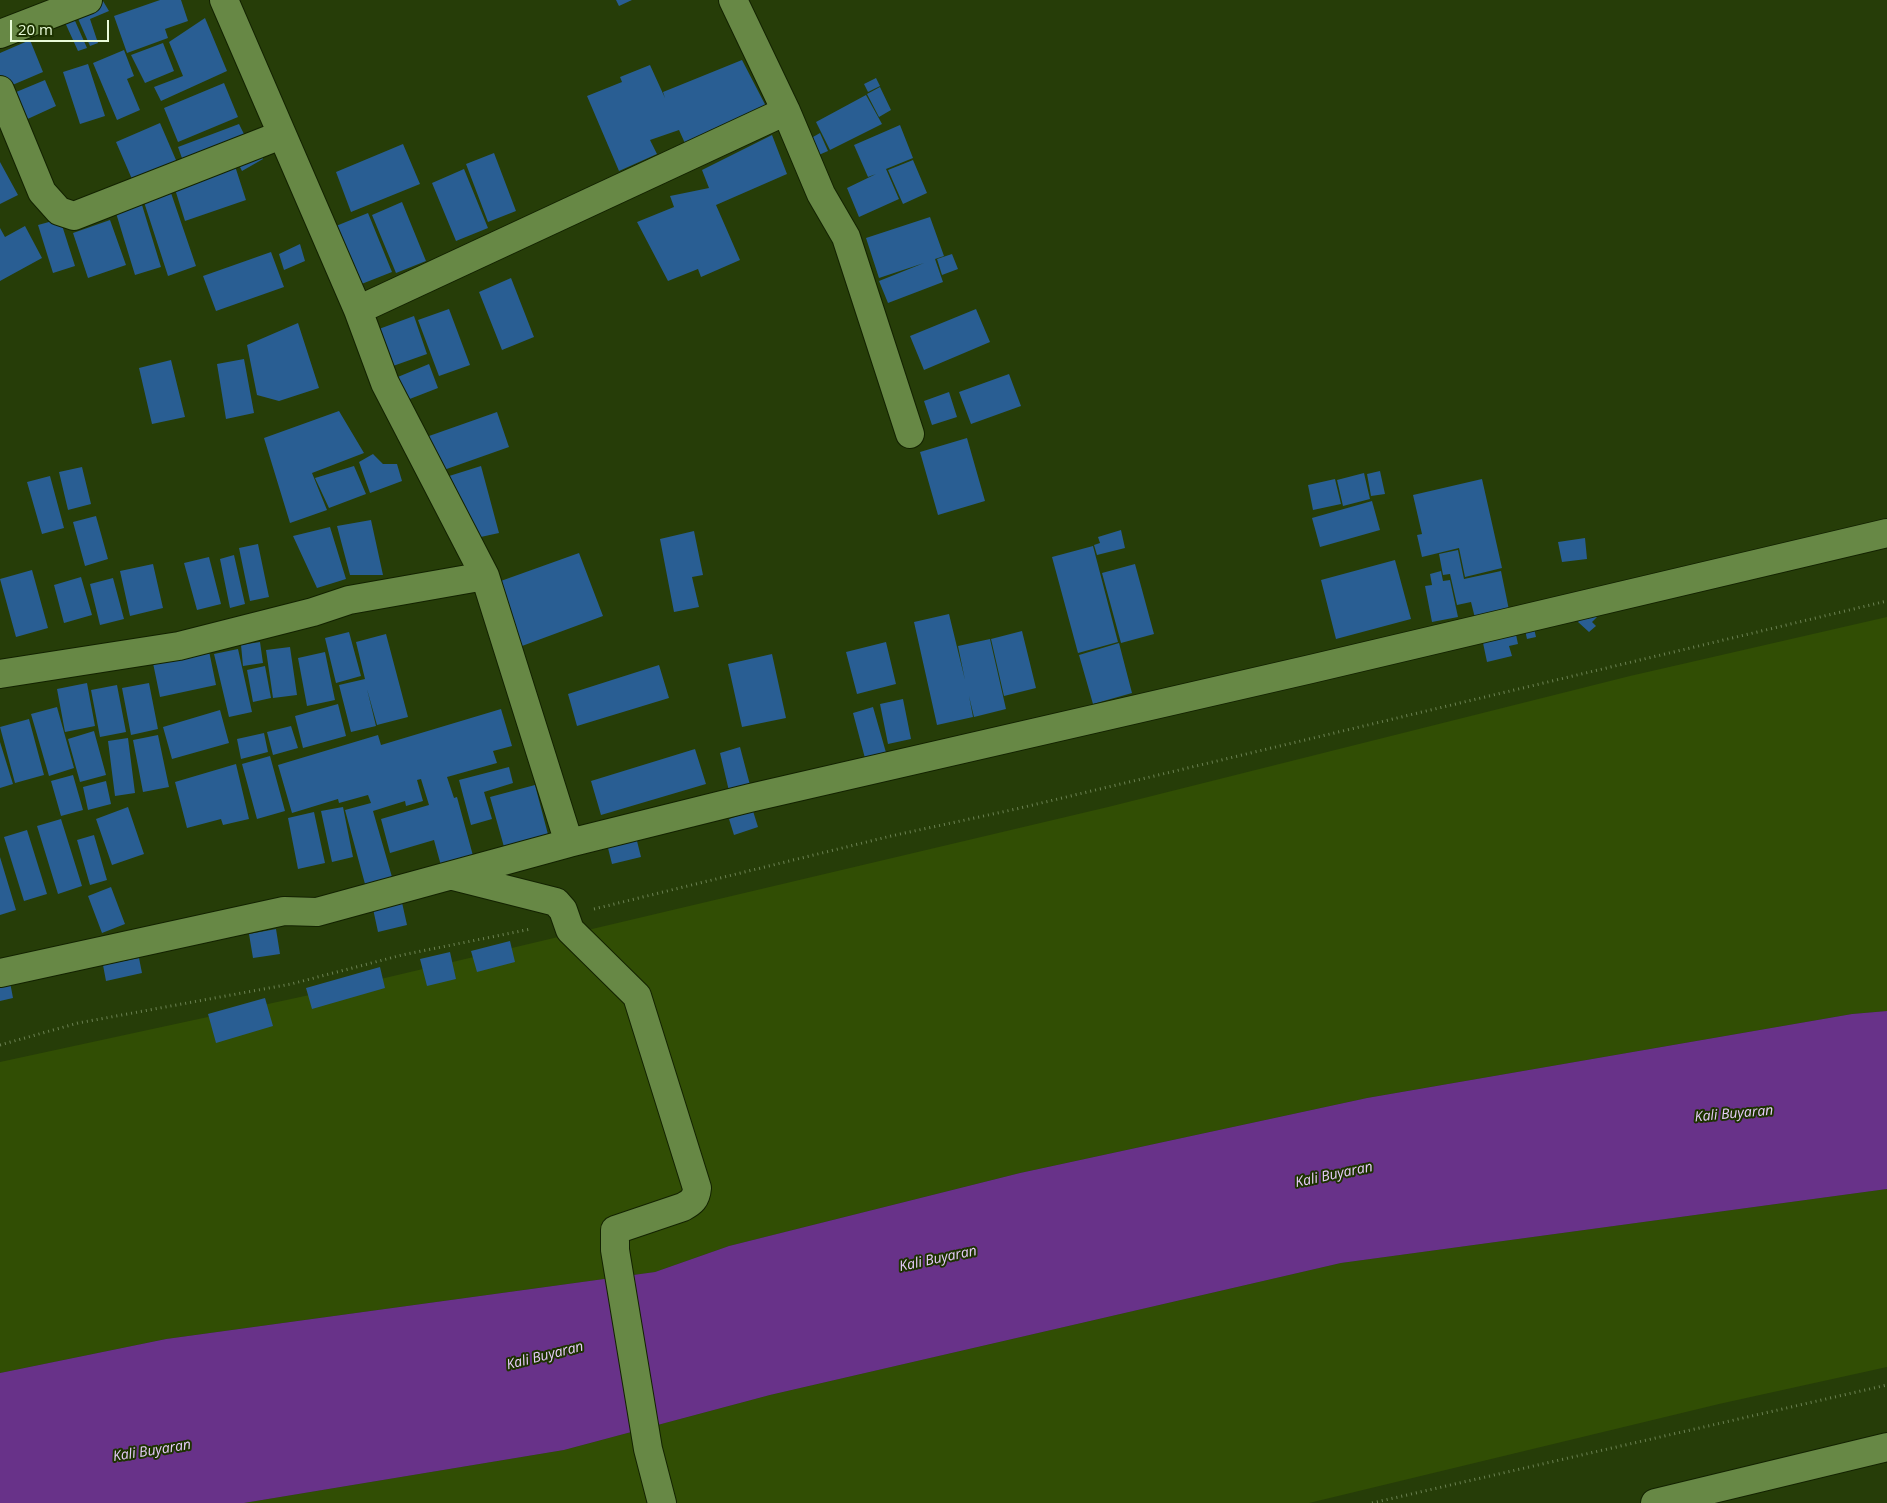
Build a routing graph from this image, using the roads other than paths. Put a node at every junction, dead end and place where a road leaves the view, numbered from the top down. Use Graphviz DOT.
graph roads {
  1 [pos="88,0"];
  2 [pos="224,0"];
  3 [pos="733,0"];
  4 [pos="0,34"];
  5 [pos="0,90"];
  6 [pos="786,111"];
  7 [pos="281,135"];
  8 [pos="358,310"];
  9 [pos="910,434"];
  10 [pos="1887,533"];
  11 [pos="485,576"];
  12 [pos="0,674"];
  13 [pos="569,843"];
  14 [pos="451,875"];
  15 [pos="0,973"];
  16 [pos="1887,1447"];
  17 [pos="662,1503"];
  18 [pos="1655,1503"];
  1 -- 4 [label="street"];
  2 -- 7 [label="street"];
  3 -- 6 [label="street"];
  5 -- 7 [label="street"];
  6 -- 8 [label="street"];
  6 -- 9 [label="street"];
  7 -- 8 [label="street"];
  8 -- 11 [label="street"];
  10 -- 13 [label="street"];
  11 -- 12 [label="street"];
  11 -- 13 [label="street"];
  13 -- 14 [label="street"];
  14 -- 15 [label="street"];
  14 -- 17 [label="street"];
  16 -- 18 [label="street"];
}
